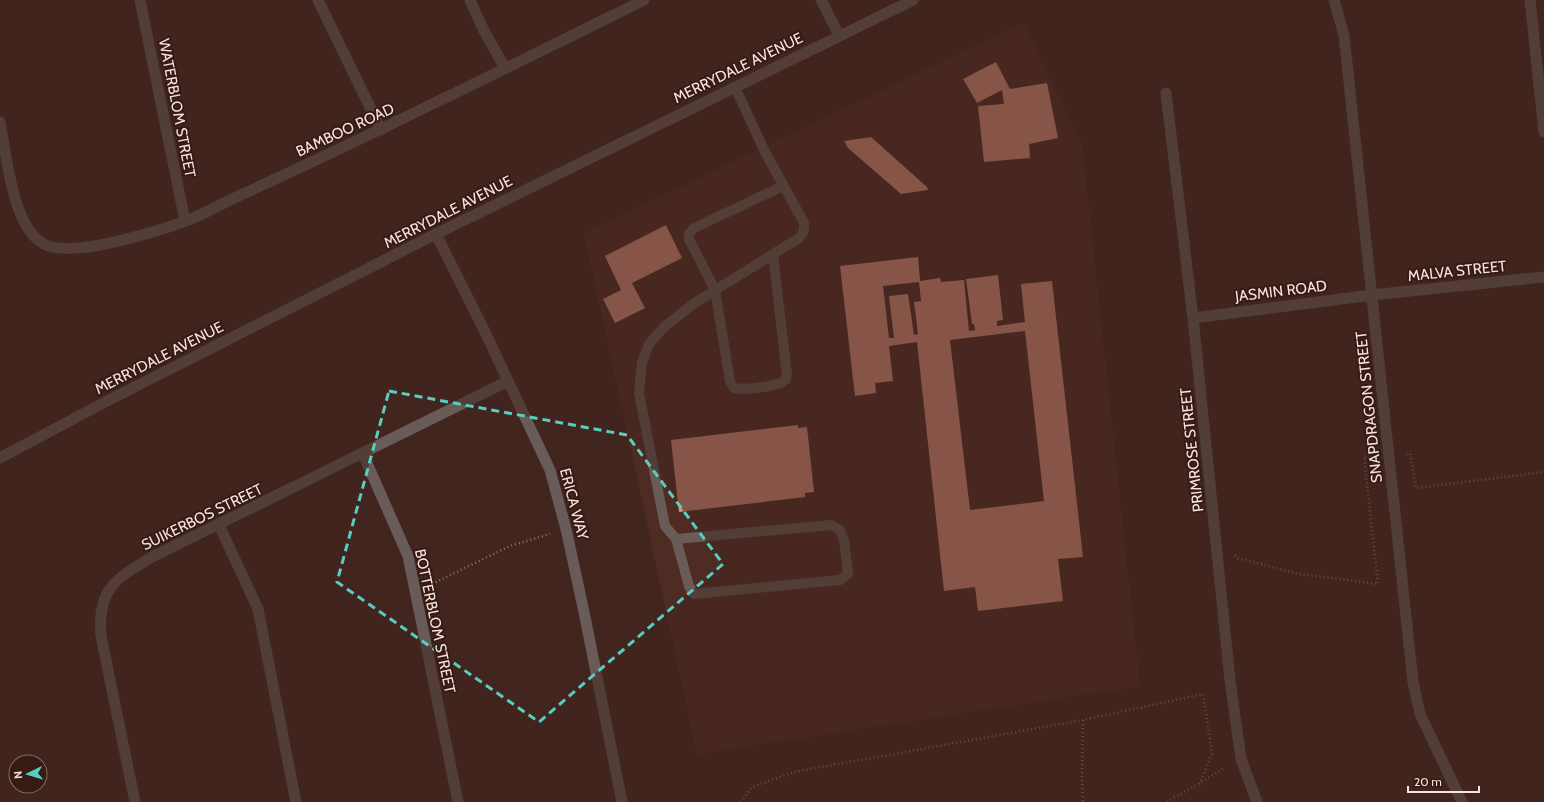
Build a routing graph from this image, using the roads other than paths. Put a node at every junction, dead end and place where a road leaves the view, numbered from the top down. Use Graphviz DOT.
graph roads {
  1 [pos="140,0"];
  2 [pos="318,0"];
  3 [pos="470,0"];
  4 [pos="644,0"];
  5 [pos="821,0"];
  6 [pos="913,0"];
  7 [pos="1334,0"];
  8 [pos="1530,0"];
  9 [pos="839,35"];
  10 [pos="505,68"];
  11 [pos="735,87"];
  12 [pos="1166,93"];
  13 [pos="0,122"];
  14 [pos="381,130"];
  15 [pos="1544,132"];
  16 [pos="783,186"];
  17 [pos="185,222"];
  18 [pos="436,234"];
  19 [pos="772,254"];
  20 [pos="1544,277"];
  21 [pos="715,290"];
  22 [pos="1372,295"];
  23 [pos="1193,318"];
  24 [pos="508,380"];
  25 [pos="363,454"];
  26 [pos="0,458"];
  27 [pos="219,525"];
  28 [pos="676,539"];
  29 [pos="135,802"];
  30 [pos="296,802"];
  31 [pos="458,802"];
  32 [pos="622,802"];
  33 [pos="1257,802"];
  34 [pos="1462,802"];
  1 -- 17 [label="street, WATERBLOM STREET"];
  2 -- 14 [label="street"];
  3 -- 10 [label="street"];
  4 -- 10 [label="street, BAMBOO ROAD"];
  5 -- 9 [label="street"];
  6 -- 9 [label="street, MERRYDALE AVENUE"];
  7 -- 22 [label="street, SNAPDRAGON STREET"];
  8 -- 15 [label="street"];
  9 -- 11 [label="street, MERRYDALE AVENUE"];
  10 -- 14 [label="street, BAMBOO ROAD"];
  11 -- 16 [label="lane"];
  11 -- 18 [label="street, MERRYDALE AVENUE"];
  12 -- 23 [label="street, PRIMROSE STREET"];
  13 -- 17 [label="street, BAMBOO ROAD"];
  14 -- 17 [label="street, BAMBOO ROAD"];
  16 -- 19 [label="lane"];
  16 -- 21 [label="lane"];
  18 -- 24 [label="street, ERICA WAY"];
  18 -- 26 [label="street, MERRYDALE AVENUE"];
  19 -- 21 [label="lane"];
  19 -- 21 [label="lane"];
  20 -- 22 [label="street, MALVA STREET"];
  21 -- 28 [label="lane"];
  22 -- 23 [label="street, JASMIN ROAD"];
  22 -- 34 [label="street, SNAPDRAGON STREET"];
  23 -- 33 [label="street, PRIMROSE STREET"];
  24 -- 25 [label="street, SUIKERBOS STREET"];
  24 -- 32 [label="street, ERICA WAY"];
  25 -- 27 [label="street, SUIKERBOS STREET"];
  25 -- 31 [label="street, BOTTERBLOM STREET"];
  27 -- 29 [label="street, SUIKERBOS STREET"];
  27 -- 30 [label="street"];
  28 -- 28 [label="lane"];
}
